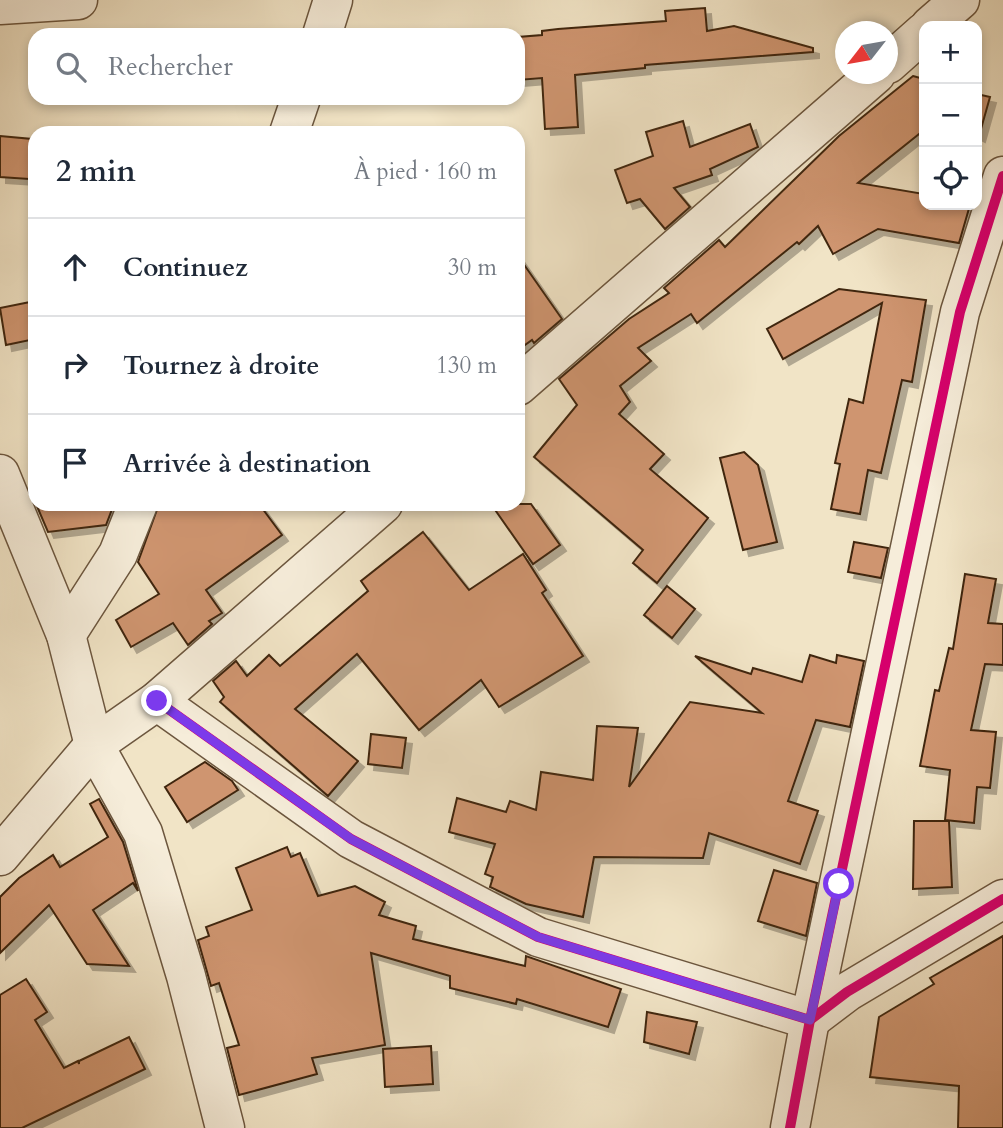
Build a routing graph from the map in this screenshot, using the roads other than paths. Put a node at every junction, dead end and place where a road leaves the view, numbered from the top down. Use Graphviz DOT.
graph roads {
  1 [pos="61,0"];
  2 [pos="333,0"];
  3 [pos="960,0"];
  4 [pos="0,5"];
  5 [pos="936,21"];
  6 [pos="324,28"];
  7 [pos="919,36"];
  8 [pos="898,54"];
  9 [pos="865,84"];
  10 [pos="299,105"];
  11 [pos="291,126"];
  12 [pos="1003,176"];
  13 [pos="525,380"];
  14 [pos="0,474"];
  15 [pos="135,511"];
  16 [pos="375,511"];
  17 [pos="66,635"];
  18 [pos="157,701"];
  19 [pos="94,745"];
  20 [pos="0,856"];
  21 [pos="1003,899"];
  22 [pos="810,1020"];
  23 [pos="225,1128"];
  24 [pos="790,1128"];
  1 -- 4 [label="street"];
  2 -- 6 [label="street"];
  3 -- 5 [label="street"];
  7 -- 8 [label="street"];
  9 -- 13 [label="street"];
  10 -- 11 [label="street"];
  12 -- 22 [label="street"];
  14 -- 17 [label="street"];
  15 -- 17 [label="street"];
  16 -- 18 [label="street"];
  17 -- 19 [label="street"];
  18 -- 19 [label="street"];
  18 -- 22 [label="street"];
  19 -- 20 [label="street"];
  19 -- 23 [label="street"];
  21 -- 22 [label="street"];
  22 -- 24 [label="street"];
}
